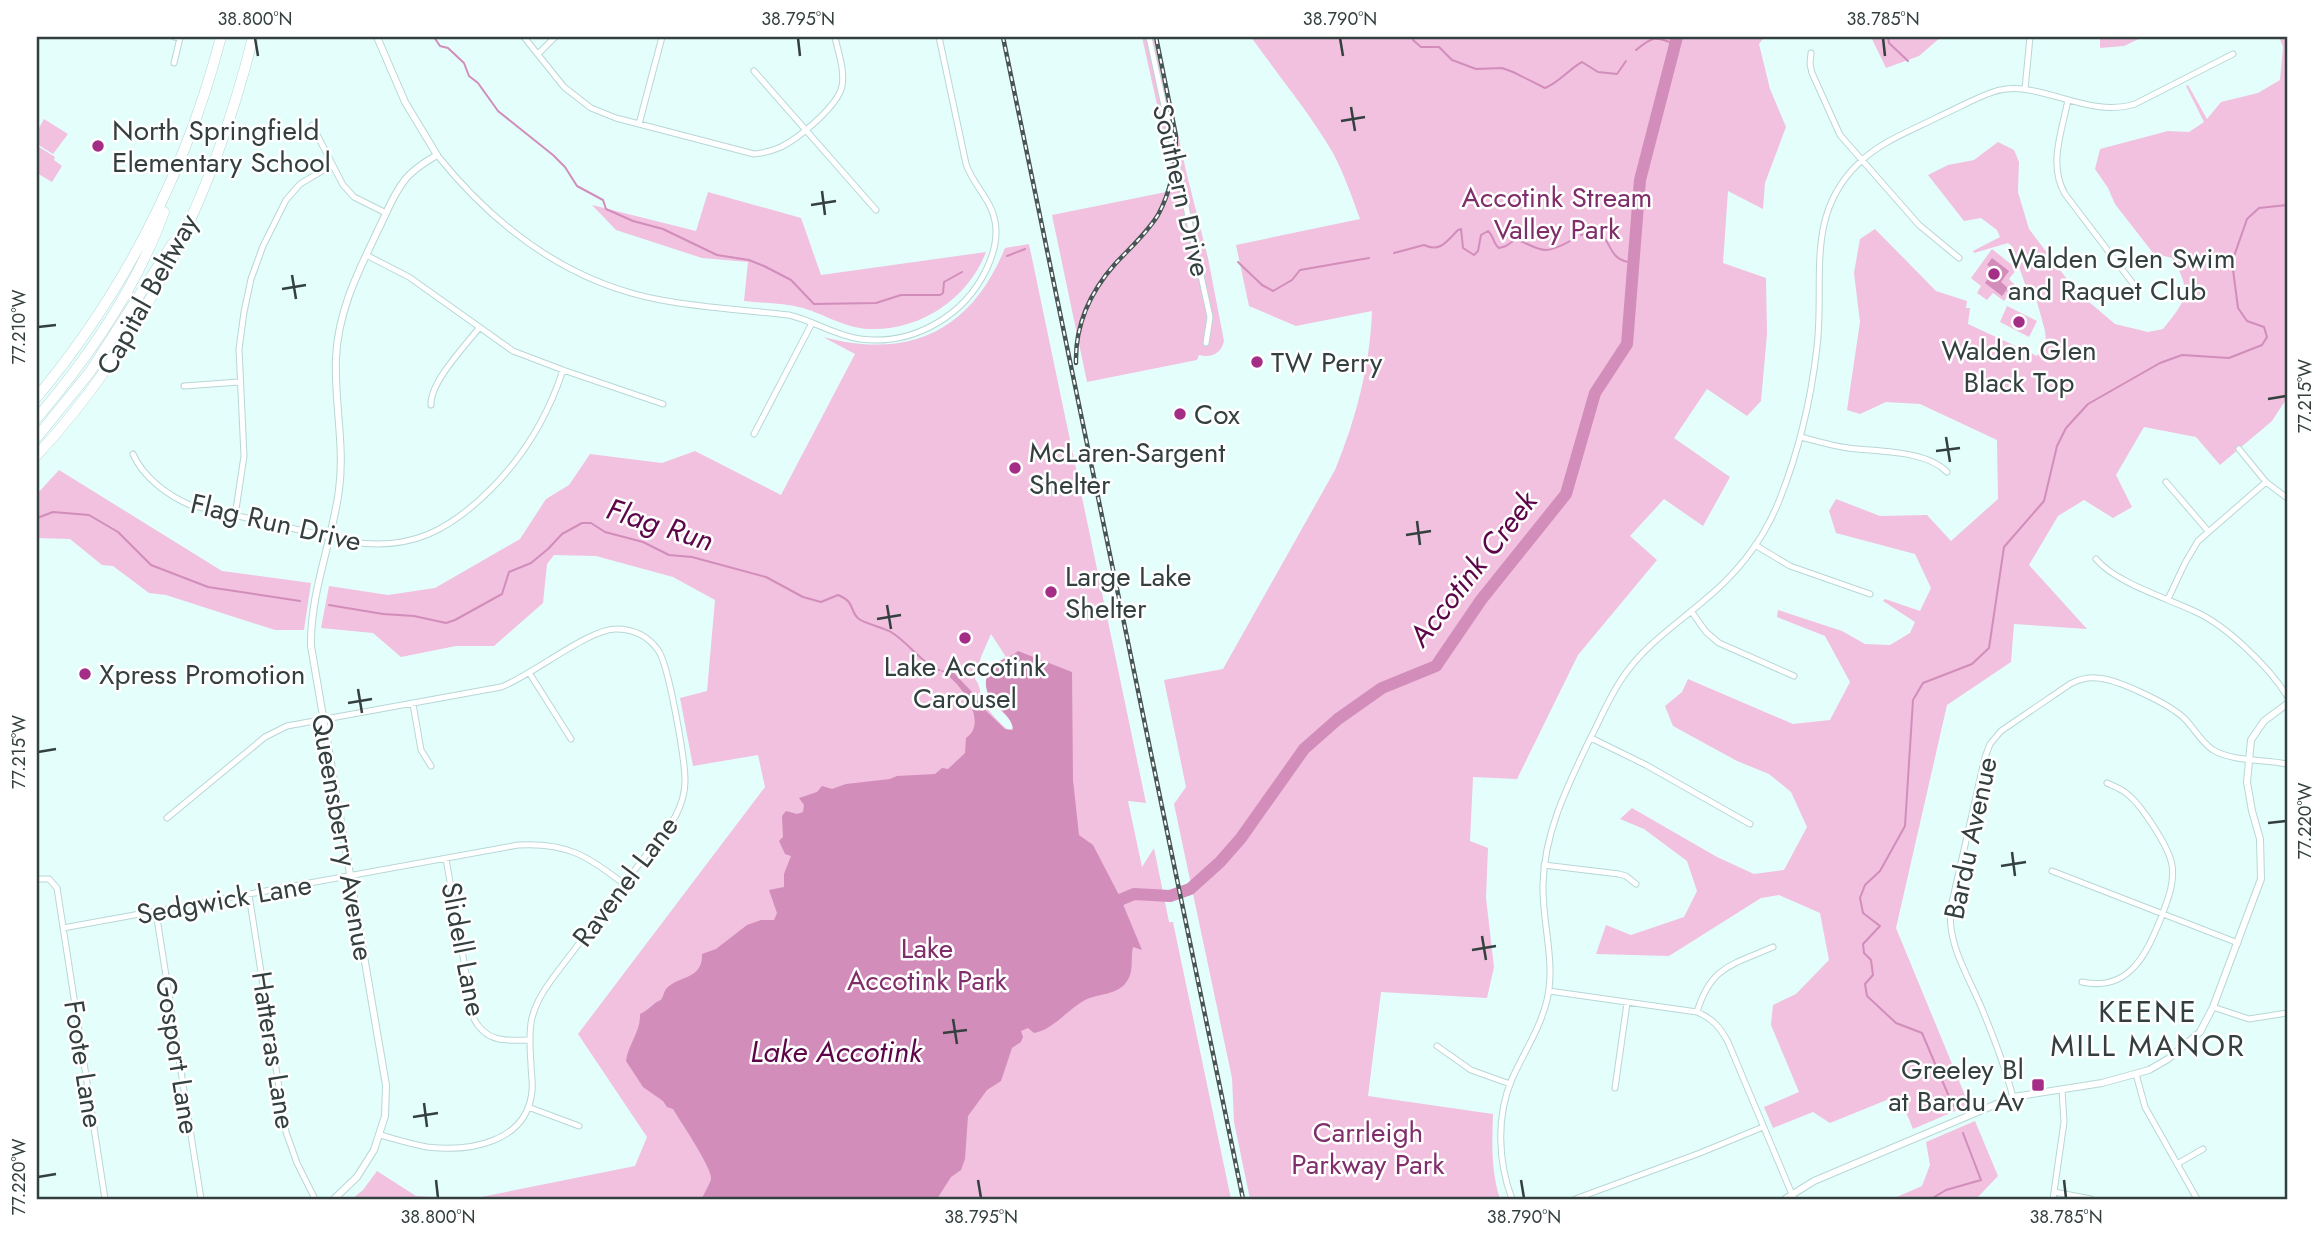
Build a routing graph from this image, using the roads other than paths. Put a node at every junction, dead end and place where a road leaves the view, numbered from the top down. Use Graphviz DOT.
graph roads {
  1 [pos="174,37"];
  2 [pos="221,37"];
  3 [pos="253,37"];
  4 [pos="377,37"];
  5 [pos="524,37"];
  6 [pos="555,37"];
  7 [pos="662,37"];
  8 [pos="835,37"];
  9 [pos="939,37"];
  10 [pos="1149,37"];
  11 [pos="2030,37"];
  12 [pos="1811,52"];
  13 [pos="538,54"];
  14 [pos="2233,54"];
  15 [pos="174,63"];
  16 [pos="754,71"];
  17 [pos="2025,89"];
  18 [pos="2068,100"];
  19 [pos="639,124"];
  20 [pos="312,125"];
  21 [pos="805,129"];
  22 [pos="192,132"];
  23 [pos="437,155"];
  24 [pos="1862,159"];
  25 [pos="332,165"];
  26 [pos="209,176"];
  27 [pos="876,210"];
  28 [pos="386,213"];
  29 [pos="366,255"];
  30 [pos="1959,258"];
  31 [pos="2137,289"];
  32 [pos="812,323"];
  33 [pos="479,328"];
  34 [pos="1206,343"];
  35 [pos="563,370"];
  36 [pos="239,382"];
  37 [pos="184,386"];
  38 [pos="37,397"];
  39 [pos="663,404"];
  40 [pos="431,405"];
  41 [pos="37,418"];
  42 [pos="754,434"];
  43 [pos="37,437"];
  44 [pos="1801,437"];
  45 [pos="2239,449"];
  46 [pos="133,454"];
  47 [pos="37,455"];
  48 [pos="1947,472"];
  49 [pos="2166,482"];
  50 [pos="2266,482"];
  51 [pos="2287,498"];
  52 [pos="235,516"];
  53 [pos="2208,531"];
  54 [pos="330,537"];
  55 [pos="1755,545"];
  56 [pos="2096,559"];
  57 [pos="1870,594"];
  58 [pos="2168,599"];
  59 [pos="1691,611"];
  60 [pos="530,674"];
  61 [pos="1794,676"];
  62 [pos="2287,696"];
  63 [pos="413,704"];
  64 [pos="2287,704"];
  65 [pos="322,720"];
  66 [pos="1591,738"];
  67 [pos="570,739"];
  68 [pos="2249,759"];
  69 [pos="2287,764"];
  70 [pos="431,766"];
  71 [pos="2107,783"];
  72 [pos="167,818"];
  73 [pos="1751,824"];
  74 [pos="446,859"];
  75 [pos="1544,865"];
  76 [pos="2052,871"];
  77 [pos="350,876"];
  78 [pos="37,879"];
  79 [pos="624,884"];
  80 [pos="1636,884"];
  81 [pos="249,895"];
  82 [pos="156,912"];
  83 [pos="2163,913"];
  84 [pos="63,929"];
  85 [pos="2238,943"];
  86 [pos="1773,947"];
  87 [pos="2082,982"];
  88 [pos="1549,991"];
  89 [pos="1627,1003"];
  90 [pos="2213,1007"];
  91 [pos="1697,1012"];
  92 [pos="2287,1013"];
  93 [pos="528,1040"];
  94 [pos="1437,1046"];
  95 [pos="2136,1074"];
  96 [pos="1510,1084"];
  97 [pos="1615,1088"];
  98 [pos="2062,1090"];
  99 [pos="2014,1097"];
  100 [pos="528,1107"];
  101 [pos="579,1126"];
  102 [pos="1763,1127"];
  103 [pos="380,1135"];
  104 [pos="2203,1149"];
  105 [pos="2177,1164"];
  106 [pos="1793,1196"];
  107 [pos="2053,1196"];
  108 [pos="105,1199"];
  109 [pos="201,1199"];
  110 [pos="316,1199"];
  111 [pos="334,1199"];
  112 [pos="1512,1199"];
  113 [pos="1576,1199"];
  114 [pos="1785,1199"];
  115 [pos="2091,1199"];
  116 [pos="2197,1199"];
  1 -- 15 [label="street"];
  2 -- 22 [label="highway, Capital Beltway"];
  3 -- 26 [label="highway, Capital Beltway"];
  4 -- 23 [label="street"];
  5 -- 13 [label="street"];
  6 -- 13 [label="street"];
  7 -- 19 [label="street"];
  8 -- 21 [label="street"];
  9 -- 32 [label="street"];
  10 -- 34 [label="street, Southern Drive"];
  11 -- 17 [label="street"];
  12 -- 24 [label="street"];
  13 -- 19 [label="street"];
  14 -- 18 [label="street"];
  16 -- 21 [label="street"];
  17 -- 18 [label="street"];
  17 -- 24 [label="street"];
  18 -- 31 [label="street"];
  19 -- 21 [label="street"];
  20 -- 25 [label="street"];
  21 -- 27 [label="street"];
  22 -- 38 [label="highway, Capital Beltway"];
  22 -- 41 [label="highway"];
  23 -- 28 [label="street, Queensberry Avenue"];
  23 -- 32 [label="street"];
  24 -- 30 [label="street"];
  24 -- 44 [label="street"];
  25 -- 28 [label="street"];
  25 -- 36 [label="street"];
  26 -- 43 [label="highway"];
  26 -- 47 [label="highway, Capital Beltway"];
  28 -- 29 [label="street, Queensberry Avenue"];
  29 -- 33 [label="street"];
  29 -- 54 [label="street, Queensberry Avenue"];
  32 -- 42 [label="street"];
  33 -- 35 [label="street"];
  33 -- 40 [label="street"];
  35 -- 39 [label="street"];
  35 -- 54 [label="street, Flag Run Drive"];
  36 -- 37 [label="street"];
  36 -- 52 [label="street"];
  44 -- 48 [label="street"];
  44 -- 55 [label="street"];
  45 -- 50 [label="street"];
  46 -- 52 [label="street, Flag Run Drive"];
  49 -- 53 [label="street"];
  50 -- 51 [label="street"];
  50 -- 53 [label="street"];
  52 -- 54 [label="street, Flag Run Drive"];
  53 -- 58 [label="street"];
  54 -- 65 [label="street, Queensberry Avenue"];
  55 -- 57 [label="street"];
  55 -- 59 [label="street"];
  56 -- 58 [label="street"];
  58 -- 62 [label="street"];
  59 -- 61 [label="street"];
  59 -- 66 [label="street"];
  60 -- 63 [label="street, Ravenel Lane"];
  60 -- 67 [label="street"];
  60 -- 79 [label="street, Ravenel Lane"];
  63 -- 65 [label="street, Ravenel Lane"];
  63 -- 70 [label="street"];
  64 -- 68 [label="street"];
  65 -- 72 [label="street, Ravenel Lane"];
  65 -- 77 [label="street, Queensberry Avenue"];
  66 -- 73 [label="street"];
  66 -- 75 [label="street"];
  68 -- 69 [label="street, Bardu Avenue"];
  68 -- 85 [label="street"];
  68 -- 99 [label="street, Bardu Avenue"];
  71 -- 83 [label="street"];
  74 -- 77 [label="street, Sedgwick Lane"];
  74 -- 79 [label="street, Sedgwick Lane"];
  74 -- 93 [label="street, Slidell Lane"];
  75 -- 80 [label="street"];
  75 -- 88 [label="street"];
  76 -- 83 [label="street"];
  77 -- 81 [label="street, Sedgwick Lane"];
  77 -- 103 [label="street, Queensberry Avenue"];
  78 -- 84 [label="street, Foote Lane"];
  79 -- 93 [label="street, Ravenel Lane"];
  81 -- 82 [label="street, Sedgwick Lane"];
  81 -- 110 [label="street, Hatteras Lane"];
  82 -- 84 [label="street, Sedgwick Lane"];
  82 -- 109 [label="street, Gosport Lane"];
  83 -- 85 [label="street"];
  83 -- 87 [label="street"];
  84 -- 108 [label="street, Foote Lane"];
  85 -- 90 [label="street"];
  86 -- 91 [label="street"];
  88 -- 89 [label="street"];
  88 -- 96 [label="street"];
  89 -- 91 [label="street"];
  89 -- 97 [label="street"];
  90 -- 92 [label="street"];
  90 -- 95 [label="street"];
  91 -- 102 [label="street"];
  93 -- 100 [label="street, Ravenel Lane"];
  94 -- 96 [label="street"];
  95 -- 98 [label="street"];
  95 -- 105 [label="street"];
  96 -- 112 [label="street"];
  98 -- 99 [label="street"];
  98 -- 107 [label="street"];
  99 -- 106 [label="street"];
  100 -- 101 [label="street"];
  100 -- 103 [label="street"];
  102 -- 106 [label="street"];
  102 -- 113 [label="street"];
  103 -- 111 [label="street, Queensberry Avenue"];
  104 -- 105 [label="street"];
  105 -- 116 [label="street"];
  106 -- 114 [label="street"];
  107 -- 115 [label="street"];
}
